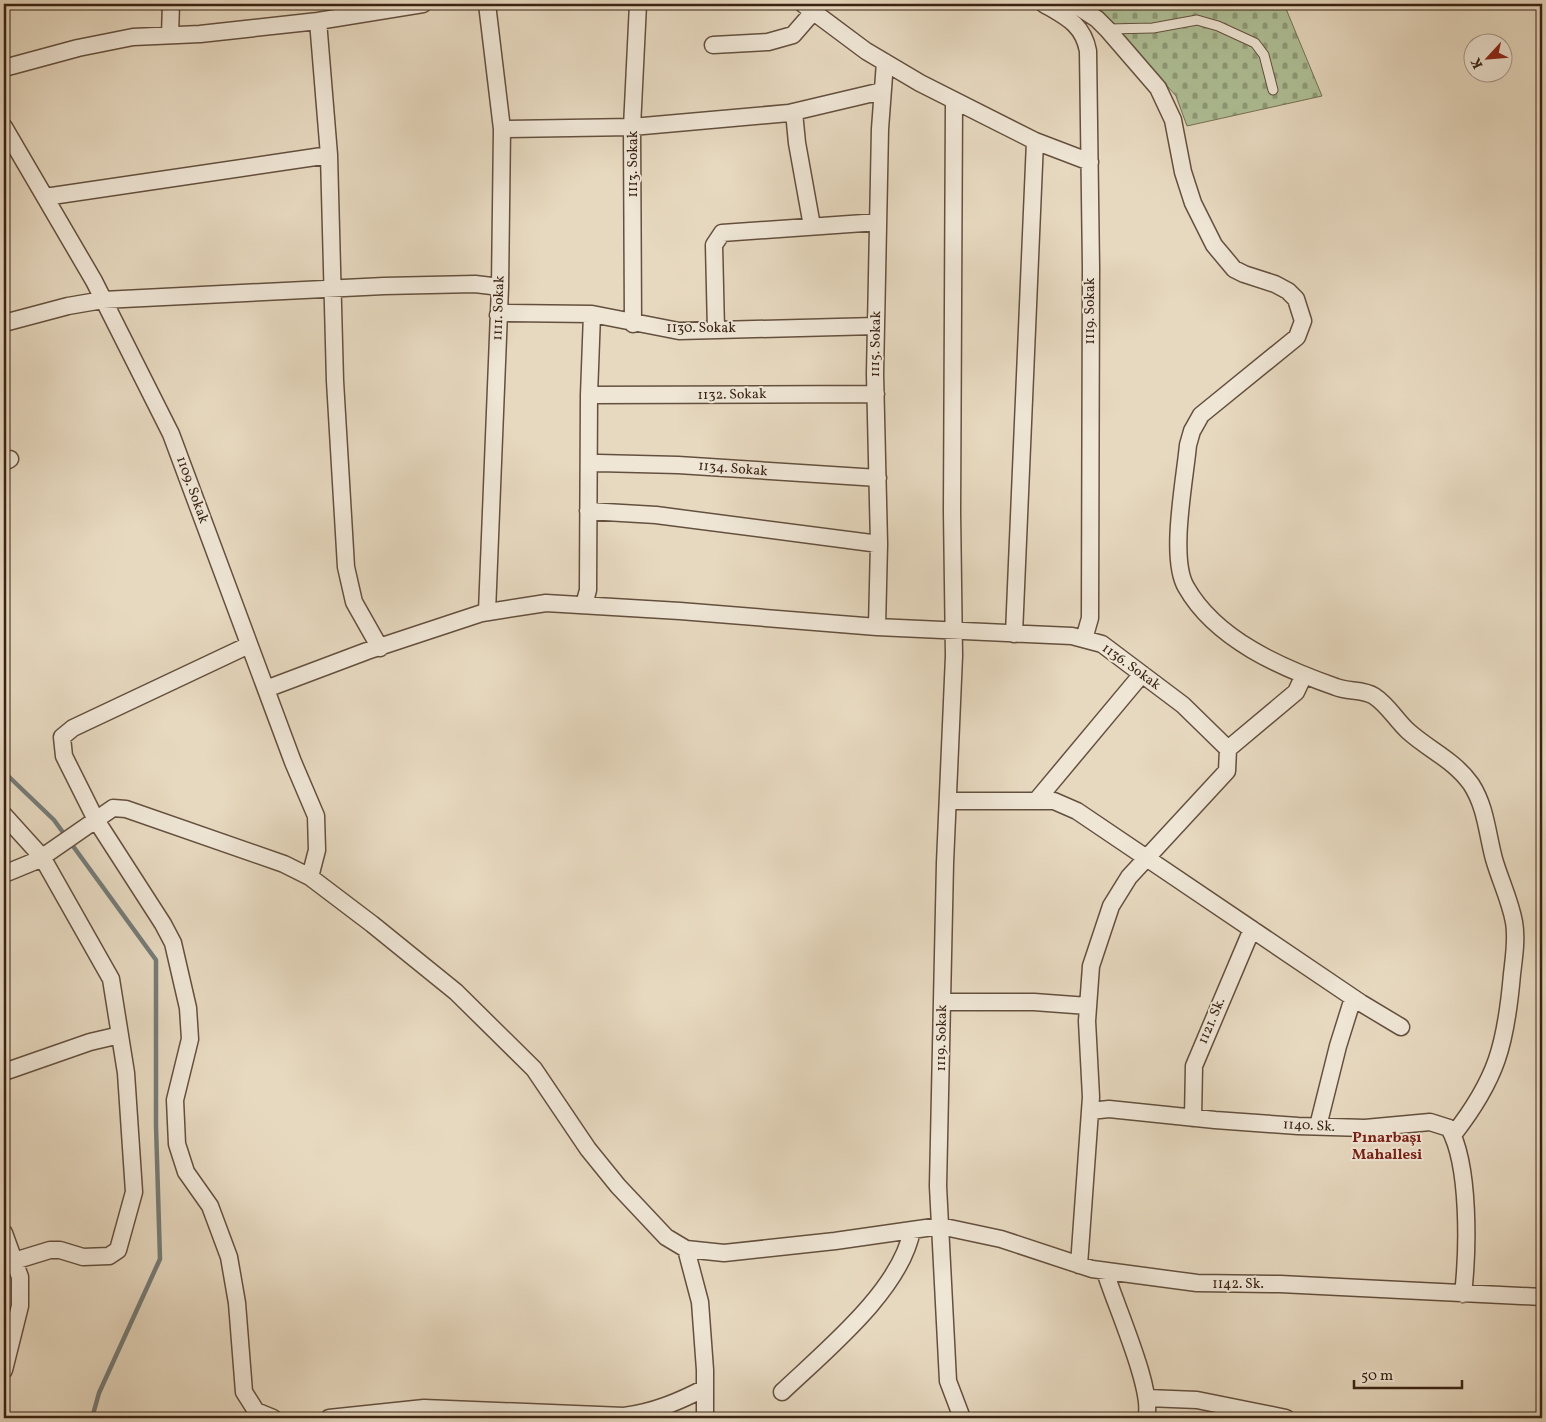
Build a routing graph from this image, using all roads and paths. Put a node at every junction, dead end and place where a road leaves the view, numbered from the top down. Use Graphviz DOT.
graph roads {
  1 [pos="171,4"];
  2 [pos="423,4"];
  3 [pos="487,4"];
  4 [pos="638,4"];
  5 [pos="1044,4"];
  6 [pos="1074,4"];
  7 [pos="808,8"];
  8 [pos="318,21"];
  9 [pos="1107,29"];
  10 [pos="170,35"];
  11 [pos="713,45"];
  12 [pos="885,62"];
  13 [pos="4,68"];
  14 [pos="1272,90"];
  15 [pos="882,92"];
  16 [pos="954,101"];
  17 [pos="794,112"];
  18 [pos="4,127"];
  19 [pos="632,127"];
  20 [pos="502,129"];
  21 [pos="1035,141"];
  22 [pos="329,155"];
  23 [pos="1090,162"];
  24 [pos="45,197"];
  25 [pos="878,222"];
  26 [pos="812,226"];
  27 [pos="500,287"];
  28 [pos="334,289"];
  29 [pos="104,300"];
  30 [pos="592,314"];
  31 [pos="498,315"];
  32 [pos="4,323"];
  33 [pos="633,324"];
  34 [pos="876,326"];
  35 [pos="716,330"];
  36 [pos="876,394"];
  37 [pos="589,395"];
  38 [pos="588,465"];
  39 [pos="878,478"];
  40 [pos="588,511"];
  41 [pos="879,544"];
  42 [pos="584,606"];
  43 [pos="487,612"];
  44 [pos="877,627"];
  45 [pos="953,629"];
  46 [pos="1014,634"];
  47 [pos="1084,639"];
  48 [pos="249,645"];
  49 [pos="380,648"];
  50 [pos="1142,674"];
  51 [pos="1304,675"];
  52 [pos="266,689"];
  53 [pos="1228,749"];
  54 [pos="948,801"];
  55 [pos="1036,801"];
  56 [pos="4,815"];
  57 [pos="93,822"];
  58 [pos="44,855"];
  59 [pos="1145,858"];
  60 [pos="4,874"];
  61 [pos="310,877"];
  62 [pos="1252,929"];
  63 [pos="1353,998"];
  64 [pos="942,1002"];
  65 [pos="1088,1006"];
  66 [pos="1401,1027"];
  67 [pos="120,1035"];
  68 [pos="4,1072"];
  69 [pos="1090,1111"];
  70 [pos="1193,1118"];
  71 [pos="1318,1126"];
  72 [pos="1453,1134"];
  73 [pos="940,1226"];
  74 [pos="912,1230"];
  75 [pos="4,1233"];
  76 [pos="686,1249"];
  77 [pos="14,1262"];
  78 [pos="1079,1265"];
  79 [pos="1105,1271"];
  80 [pos="1463,1294"];
  81 [pos="1542,1298"];
  82 [pos="9,1332"];
  83 [pos="4,1370"];
  84 [pos="705,1388"];
  85 [pos="782,1392"];
  86 [pos="1147,1398"];
  87 [pos="273,1418"];
  88 [pos="329,1418"];
  89 [pos="705,1418"];
  90 [pos="962,1418"];
  91 [pos="1146,1418"];
  92 [pos="1286,1418"];
  1 -- 10 [label="street"];
  2 -- 8 [label="street"];
  3 -- 20 [label="street, 1111. Sokak"];
  4 -- 19 [label="street, 1113. Sokak"];
  5 -- 23 [label="street, 1119. Sokak"];
  6 -- 9 [label="street"];
  7 -- 11 [label="street"];
  7 -- 12 [label="street"];
  8 -- 10 [label="street"];
  8 -- 22 [label="street"];
  9 -- 14 [label="lane"];
  9 -- 51 [label="street"];
  10 -- 13 [label="street"];
  12 -- 15 [label="street, 1115. Sokak"];
  12 -- 16 [label="street"];
  15 -- 17 [label="street"];
  15 -- 25 [label="street, 1115. Sokak"];
  16 -- 21 [label="street"];
  16 -- 45 [label="street, 1119. Sokak"];
  17 -- 19 [label="street"];
  17 -- 26 [label="street"];
  18 -- 24 [label="street, 1109. Sokak"];
  19 -- 20 [label="street"];
  19 -- 33 [label="street, 1113. Sokak"];
  20 -- 27 [label="street, 1111. Sokak"];
  21 -- 23 [label="street"];
  21 -- 46 [label="street"];
  22 -- 24 [label="street"];
  22 -- 28 [label="street"];
  23 -- 47 [label="street, 1119. Sokak"];
  24 -- 29 [label="street, 1109. Sokak"];
  25 -- 26 [label="street"];
  25 -- 34 [label="street, 1115. Sokak"];
  26 -- 35 [label="street"];
  27 -- 28 [label="street"];
  27 -- 31 [label="street, 1111. Sokak"];
  28 -- 29 [label="street"];
  28 -- 49 [label="street"];
  29 -- 32 [label="street"];
  29 -- 48 [label="street, 1109. Sokak"];
  30 -- 31 [label="street, 1130. Sokak"];
  30 -- 33 [label="street, 1130. Sokak"];
  30 -- 37 [label="street"];
  31 -- 43 [label="street, 1111. Sokak"];
  33 -- 35 [label="street, 1130. Sokak"];
  34 -- 35 [label="street, 1130. Sokak"];
  34 -- 36 [label="street, 1115. Sokak"];
  36 -- 37 [label="street, 1132. Sokak"];
  36 -- 39 [label="street, 1115. Sokak"];
  37 -- 38 [label="street"];
  38 -- 39 [label="street, 1134. Sokak"];
  38 -- 40 [label="street"];
  39 -- 41 [label="street, 1115. Sokak"];
  40 -- 41 [label="street"];
  40 -- 42 [label="street"];
  41 -- 44 [label="street, 1115. Sokak"];
  42 -- 43 [label="street, 1136. Sokak"];
  42 -- 44 [label="street, 1136. Sokak"];
  43 -- 49 [label="street, 1136. Sokak"];
  44 -- 45 [label="street, 1136. Sokak"];
  45 -- 46 [label="street, 1136. Sokak"];
  45 -- 54 [label="street, 1119. Sokak"];
  46 -- 47 [label="street, 1136. Sokak"];
  47 -- 50 [label="street, 1136. Sokak"];
  48 -- 52 [label="street, 1109. Sokak"];
  48 -- 57 [label="street"];
  49 -- 52 [label="street, 1136. Sokak"];
  50 -- 53 [label="street, 1136. Sokak"];
  50 -- 55 [label="street"];
  51 -- 53 [label="street"];
  51 -- 72 [label="street"];
  52 -- 61 [label="street, 1109. Sokak"];
  53 -- 59 [label="street"];
  54 -- 55 [label="street"];
  54 -- 64 [label="street, 1119. Sokak"];
  55 -- 59 [label="street"];
  56 -- 58 [label="street"];
  57 -- 58 [label="street"];
  57 -- 61 [label="street"];
  57 -- 87 [label="street"];
  58 -- 60 [label="street"];
  58 -- 67 [label="street"];
  59 -- 62 [label="street"];
  59 -- 65 [label="street"];
  61 -- 76 [label="street"];
  62 -- 63 [label="street"];
  62 -- 70 [label="street, 1121. Sk."];
  63 -- 66 [label="street"];
  63 -- 71 [label="street"];
  64 -- 65 [label="street"];
  64 -- 73 [label="street, 1119. Sokak"];
  65 -- 69 [label="street"];
  67 -- 68 [label="street"];
  67 -- 77 [label="street"];
  69 -- 70 [label="street, 1140. Sk."];
  69 -- 78 [label="street"];
  70 -- 71 [label="street, 1140. Sk."];
  71 -- 72 [label="street, 1140. Sk."];
  72 -- 80 [label="street"];
  73 -- 74 [label="street, 1142. Sk."];
  73 -- 78 [label="street, 1142. Sk."];
  73 -- 90 [label="street, 1119. Sokak"];
  74 -- 76 [label="street, 1142. Sk."];
  74 -- 85 [label="street"];
  75 -- 77 [label="street"];
  76 -- 84 [label="street"];
  77 -- 82 [label="street"];
  78 -- 79 [label="street, 1142. Sk."];
  79 -- 80 [label="street, 1142. Sk."];
  79 -- 86 [label="street"];
  80 -- 81 [label="street, 1142. Sk."];
  82 -- 83 [label="street"];
  84 -- 88 [label="street"];
  84 -- 89 [label="street"];
  86 -- 91 [label="street"];
  86 -- 92 [label="street"];
}
